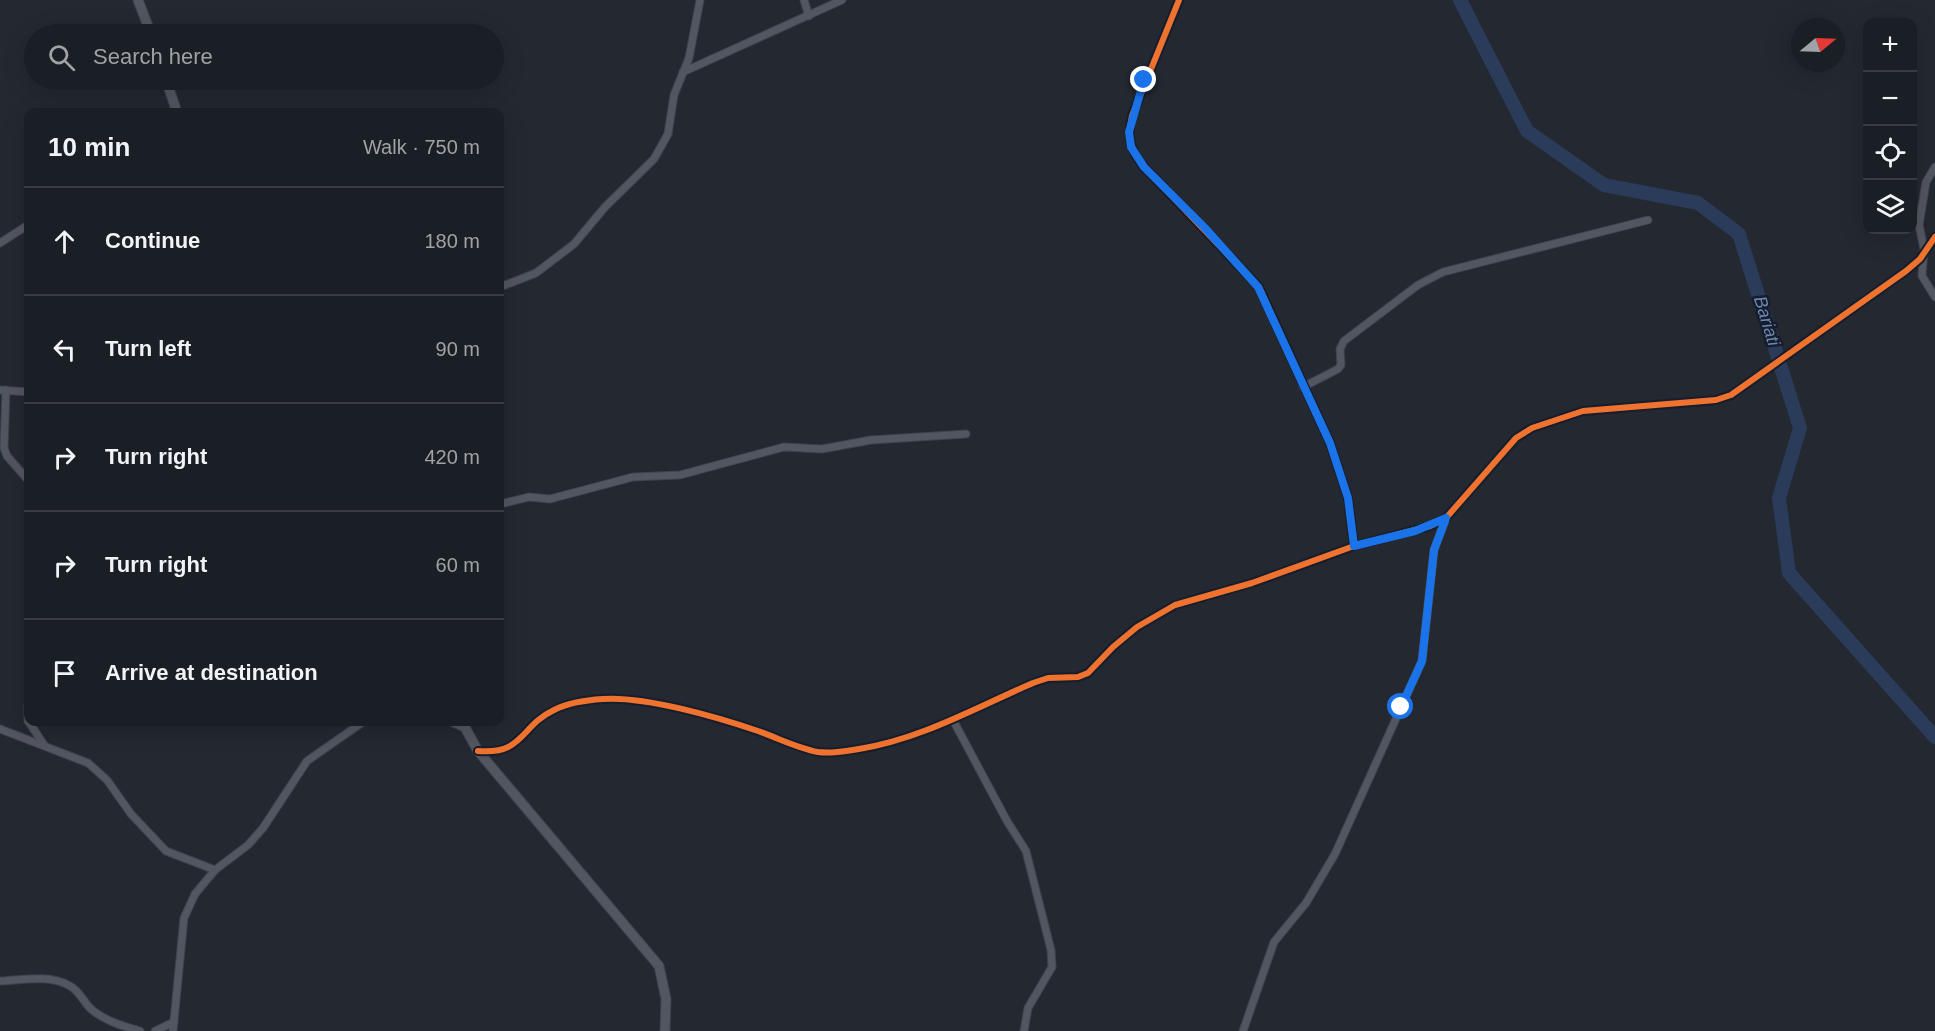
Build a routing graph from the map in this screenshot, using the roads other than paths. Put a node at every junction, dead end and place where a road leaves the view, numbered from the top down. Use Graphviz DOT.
graph roads {
  1 [pos="138,0"];
  2 [pos="700,0"];
  3 [pos="804,0"];
  4 [pos="842,0"];
  5 [pos="1179,0"];
  6 [pos="809,16"];
  7 [pos="147,24"];
  8 [pos="683,72"];
  9 [pos="169,90"];
  10 [pos="176,108"];
  11 [pos="1935,167"];
  12 [pos="1648,220"];
  13 [pos="24,228"];
  14 [pos="1935,237"];
  15 [pos="0,243"];
  16 [pos="1923,255"];
  17 [pos="504,285"];
  18 [pos="1935,297"];
  19 [pos="1303,387"];
  20 [pos="3,390"];
  21 [pos="24,392"];
  22 [pos="966,434"];
  23 [pos="24,475"];
  24 [pos="504,503"];
  25 [pos="1446,518"];
  26 [pos="1354,546"];
  27 [pos="953,720"];
  28 [pos="31,726"];
  29 [pos="357,726"];
  30 [pos="465,726"];
  31 [pos="0,729"];
  32 [pos="44,745"];
  33 [pos="478,751"];
  34 [pos="215,870"];
  35 [pos="0,981"];
  36 [pos="174,1022"];
  37 [pos="140,1031"];
  38 [pos="155,1031"];
  39 [pos="173,1031"];
  40 [pos="665,1031"];
  41 [pos="1023,1031"];
  42 [pos="1243,1031"];
  1 -- 7 [label="street"];
  2 -- 8 [label="street"];
  3 -- 6 [label="street"];
  4 -- 6 [label="street"];
  5 -- 19 [label="street"];
  6 -- 8 [label="street"];
  8 -- 17 [label="street"];
  9 -- 10 [label="street"];
  11 -- 16 [label="street"];
  12 -- 19 [label="street"];
  13 -- 15 [label="street"];
  14 -- 16 [label="street"];
  16 -- 18 [label="street"];
  16 -- 25 [label="street"];
  19 -- 26 [label="street"];
  20 -- 21 [label="street"];
  20 -- 23 [label="street"];
  22 -- 24 [label="street"];
  25 -- 26 [label="street"];
  25 -- 42 [label="street"];
  26 -- 27 [label="street"];
  27 -- 33 [label="street"];
  27 -- 41 [label="street"];
  28 -- 32 [label="street"];
  29 -- 34 [label="street"];
  30 -- 33 [label="street"];
  31 -- 32 [label="street"];
  32 -- 34 [label="street"];
  33 -- 40 [label="street"];
  34 -- 36 [label="street"];
  35 -- 37 [label="street"];
  36 -- 38 [label="street"];
  36 -- 39 [label="street"];
}
